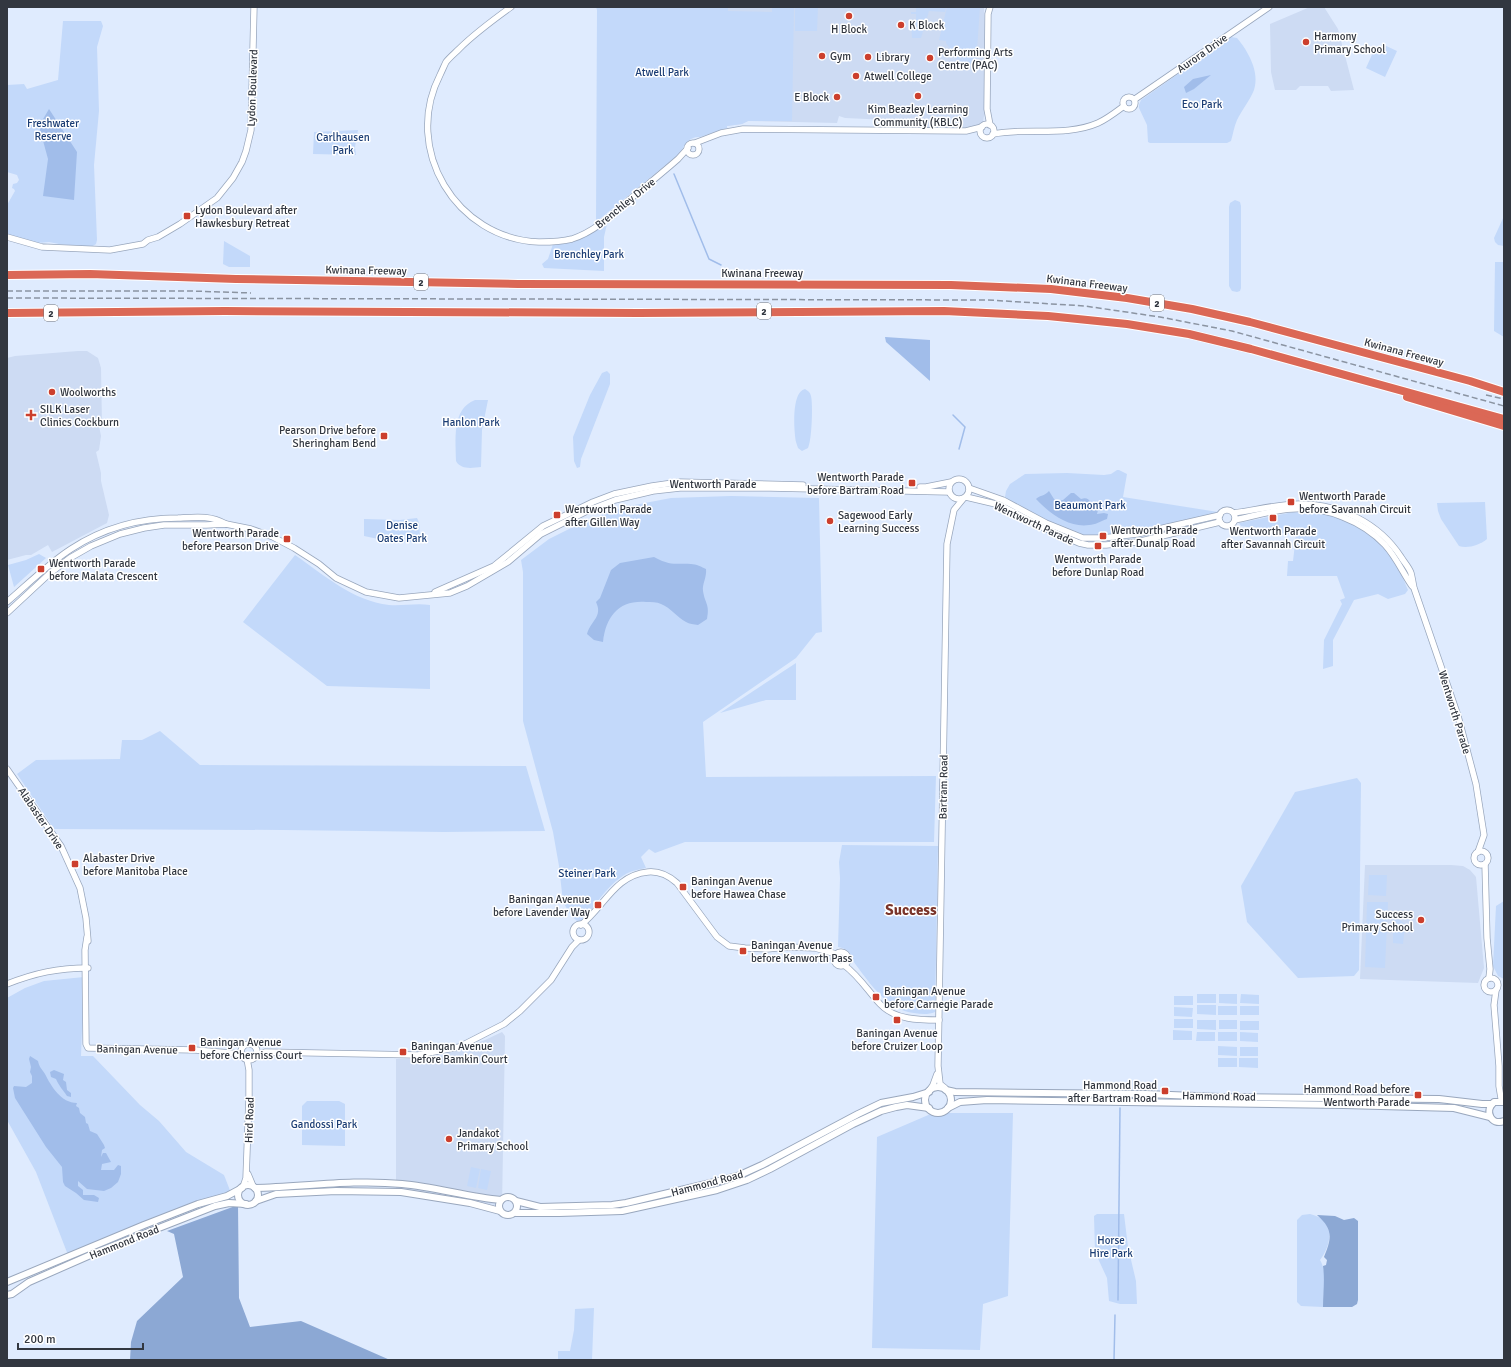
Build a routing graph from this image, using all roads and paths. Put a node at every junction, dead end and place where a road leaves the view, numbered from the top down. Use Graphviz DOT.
graph roads {
  1 [pos="254,7"];
  2 [pos="511,7"];
  3 [pos="986,7"];
  4 [pos="990,7"];
  5 [pos="1269,7"];
  6 [pos="988,14"];
  7 [pos="1135,99"];
  8 [pos="1124,106"];
  9 [pos="988,109"];
  10 [pos="983,126"];
  11 [pos="992,129"];
  12 [pos="966,131"];
  13 [pos="982,135"];
  14 [pos="697,145"];
  15 [pos="688,148"];
  16 [pos="691,154"];
  17 [pos="678,159"];
  18 [pos="7,237"];
  19 [pos="7,270"];
  20 [pos="45,274"];
  21 [pos="7,275"];
  22 [pos="7,312"];
  23 [pos="38,313"];
  24 [pos="7,316"];
  25 [pos="1362,380"];
  26 [pos="1470,381"];
  27 [pos="1504,386"];
  28 [pos="1504,392"];
  29 [pos="1504,419"];
  30 [pos="1504,426"];
  31 [pos="951,482"];
  32 [pos="969,488"];
  33 [pos="950,494"];
  34 [pos="964,498"];
  35 [pos="954,510"];
  36 [pos="1234,513"];
  37 [pos="1220,515"];
  38 [pos="1235,520"];
  39 [pos="1220,522"];
  40 [pos="1414,588"];
  41 [pos="430,594"];
  42 [pos="8,607"];
  43 [pos="7,769"];
  44 [pos="1483,840"];
  45 [pos="1478,852"];
  46 [pos="1486,853"];
  47 [pos="1479,864"];
  48 [pos="1485,864"];
  49 [pos="1485,877"];
  50 [pos="591,917"];
  51 [pos="581,925"];
  52 [pos="588,930"];
  53 [pos="577,938"];
  54 [pos="835,957"];
  55 [pos="846,962"];
  56 [pos="87,969"];
  57 [pos="1491,978"];
  58 [pos="7,984"];
  59 [pos="1496,990"];
  60 [pos="1489,992"];
  61 [pos="1494,1005"];
  62 [pos="939,1020"];
  63 [pos="88,1048"];
  64 [pos="256,1049"];
  65 [pos="242,1051"];
  66 [pos="265,1052"];
  67 [pos="252,1058"];
  68 [pos="938,1066"];
  69 [pos="1498,1086"];
  70 [pos="945,1089"];
  71 [pos="929,1091"];
  72 [pos="1504,1102"];
  73 [pos="1494,1103"];
  74 [pos="929,1108"];
  75 [pos="948,1108"];
  76 [pos="1490,1117"];
  77 [pos="1504,1121"];
  78 [pos="247,1170"];
  79 [pos="242,1187"];
  80 [pos="254,1187"];
  81 [pos="501,1200"];
  82 [pos="256,1201"];
  83 [pos="516,1201"];
  84 [pos="246,1204"];
  85 [pos="500,1211"];
  86 [pos="516,1212"];
  87 [pos="7,1282"];
  88 [pos="7,1295"];
  1 -- 18 [label="street, Lydon Boulevard"];
  2 -- 17 [label="street, Brenchley Drive"];
  3 -- 6 [label="street"];
  4 -- 6 [label="street"];
  5 -- 7 [label="street, Aurora Drive"];
  6 -- 9 [label="street"];
  7 -- 8 [label="street"];
  7 -- 8 [label="street"];
  8 -- 11 [label="street"];
  9 -- 10 [label="street"];
  9 -- 11 [label="street"];
  10 -- 11 [label="street"];
  10 -- 12 [label="street"];
  10 -- 13 [label="street"];
  11 -- 13 [label="street"];
  12 -- 13 [label="street"];
  12 -- 14 [label="street"];
  14 -- 15 [label="street, Brenchley Drive"];
  14 -- 16 [label="street"];
  15 -- 16 [label="street"];
  15 -- 17 [label="street, Brenchley Drive"];
  16 -- 17 [label="street, Brenchley Drive"];
  19 -- 20 [label="highway"];
  20 -- 21 [label="highway, Kwinana Freeway / 2"];
  20 -- 26 [label="highway, Kwinana Freeway / 2"];
  22 -- 23 [label="highway, 2"];
  23 -- 24 [label="highway"];
  23 -- 25 [label="highway, 2"];
  25 -- 29 [label="highway, 2"];
  25 -- 30 [label="highway, 2"];
  26 -- 27 [label="highway, 2"];
  26 -- 28 [label="highway, Kwinana Freeway / 2"];
  31 -- 32 [label="street, Wentworth Parade"];
  31 -- 33 [label="street"];
  31 -- 41 [label="street, Wentworth Parade"];
  32 -- 34 [label="street"];
  32 -- 37 [label="street, Wentworth Parade"];
  33 -- 34 [label="street, Wentworth Parade"];
  33 -- 35 [label="street, Bartram Road"];
  33 -- 41 [label="street, Wentworth Parade"];
  34 -- 35 [label="street, Bartram Road"];
  34 -- 39 [label="street, Wentworth Parade"];
  35 -- 62 [label="street, Bartram Road"];
  36 -- 37 [label="street, Wentworth Parade"];
  36 -- 38 [label="street"];
  36 -- 40 [label="street, Wentworth Parade"];
  37 -- 39 [label="street"];
  38 -- 39 [label="street, Wentworth Parade"];
  38 -- 40 [label="street, Wentworth Parade"];
  40 -- 44 [label="street, Wentworth Parade"];
  41 -- 42 [label="street, Wentworth Parade"];
  43 -- 56 [label="street, Alabaster Drive"];
  44 -- 45 [label="street, Wentworth Parade"];
  44 -- 46 [label="street, Wentworth Parade"];
  45 -- 46 [label="street"];
  45 -- 47 [label="street"];
  46 -- 48 [label="street"];
  47 -- 48 [label="street"];
  47 -- 49 [label="street"];
  48 -- 49 [label="street"];
  49 -- 57 [label="street"];
  50 -- 51 [label="street"];
  50 -- 52 [label="street"];
  50 -- 54 [label="street"];
  51 -- 52 [label="street"];
  51 -- 53 [label="street"];
  52 -- 53 [label="street"];
  53 -- 66 [label="street"];
  54 -- 55 [label="street"];
  54 -- 55 [label="street"];
  55 -- 62 [label="street"];
  56 -- 58 [label="street"];
  56 -- 63 [label="street, Alabaster Drive"];
  57 -- 59 [label="street"];
  57 -- 60 [label="street"];
  59 -- 60 [label="street"];
  59 -- 61 [label="street"];
  60 -- 61 [label="street"];
  61 -- 69 [label="street"];
  62 -- 68 [label="street, Bartram Road"];
  63 -- 65 [label="street, Baningan Avenue"];
  64 -- 65 [label="street, Baningan Avenue"];
  64 -- 66 [label="street"];
  64 -- 67 [label="street, Hird Road"];
  65 -- 67 [label="street"];
  66 -- 67 [label="street"];
  67 -- 78 [label="street, Hird Road"];
  68 -- 70 [label="street, Bartram Road"];
  68 -- 71 [label="street, Bartram Road"];
  69 -- 72 [label="street"];
  69 -- 73 [label="street"];
  70 -- 71 [label="main road"];
  70 -- 73 [label="main road, Hammond Road"];
  70 -- 75 [label="main road"];
  71 -- 74 [label="main road"];
  71 -- 83 [label="main road, Hammond Road"];
  72 -- 73 [label="main road, Hammond Road"];
  73 -- 76 [label="main road"];
  74 -- 75 [label="main road"];
  74 -- 86 [label="main road, Hammond Road"];
  75 -- 76 [label="main road, Hammond Road"];
  76 -- 77 [label="main road, Hammond Road"];
  78 -- 79 [label="street, Hird Road"];
  78 -- 80 [label="street, Hird Road"];
  79 -- 80 [label="main road"];
  79 -- 84 [label="main road"];
  79 -- 87 [label="main road, Hammond Road"];
  80 -- 81 [label="main road"];
  80 -- 82 [label="main road"];
  81 -- 83 [label="main road"];
  81 -- 85 [label="main road"];
  82 -- 84 [label="main road"];
  82 -- 85 [label="main road"];
  83 -- 86 [label="main road"];
  84 -- 88 [label="main road, Hammond Road"];
  85 -- 86 [label="main road"];
}
